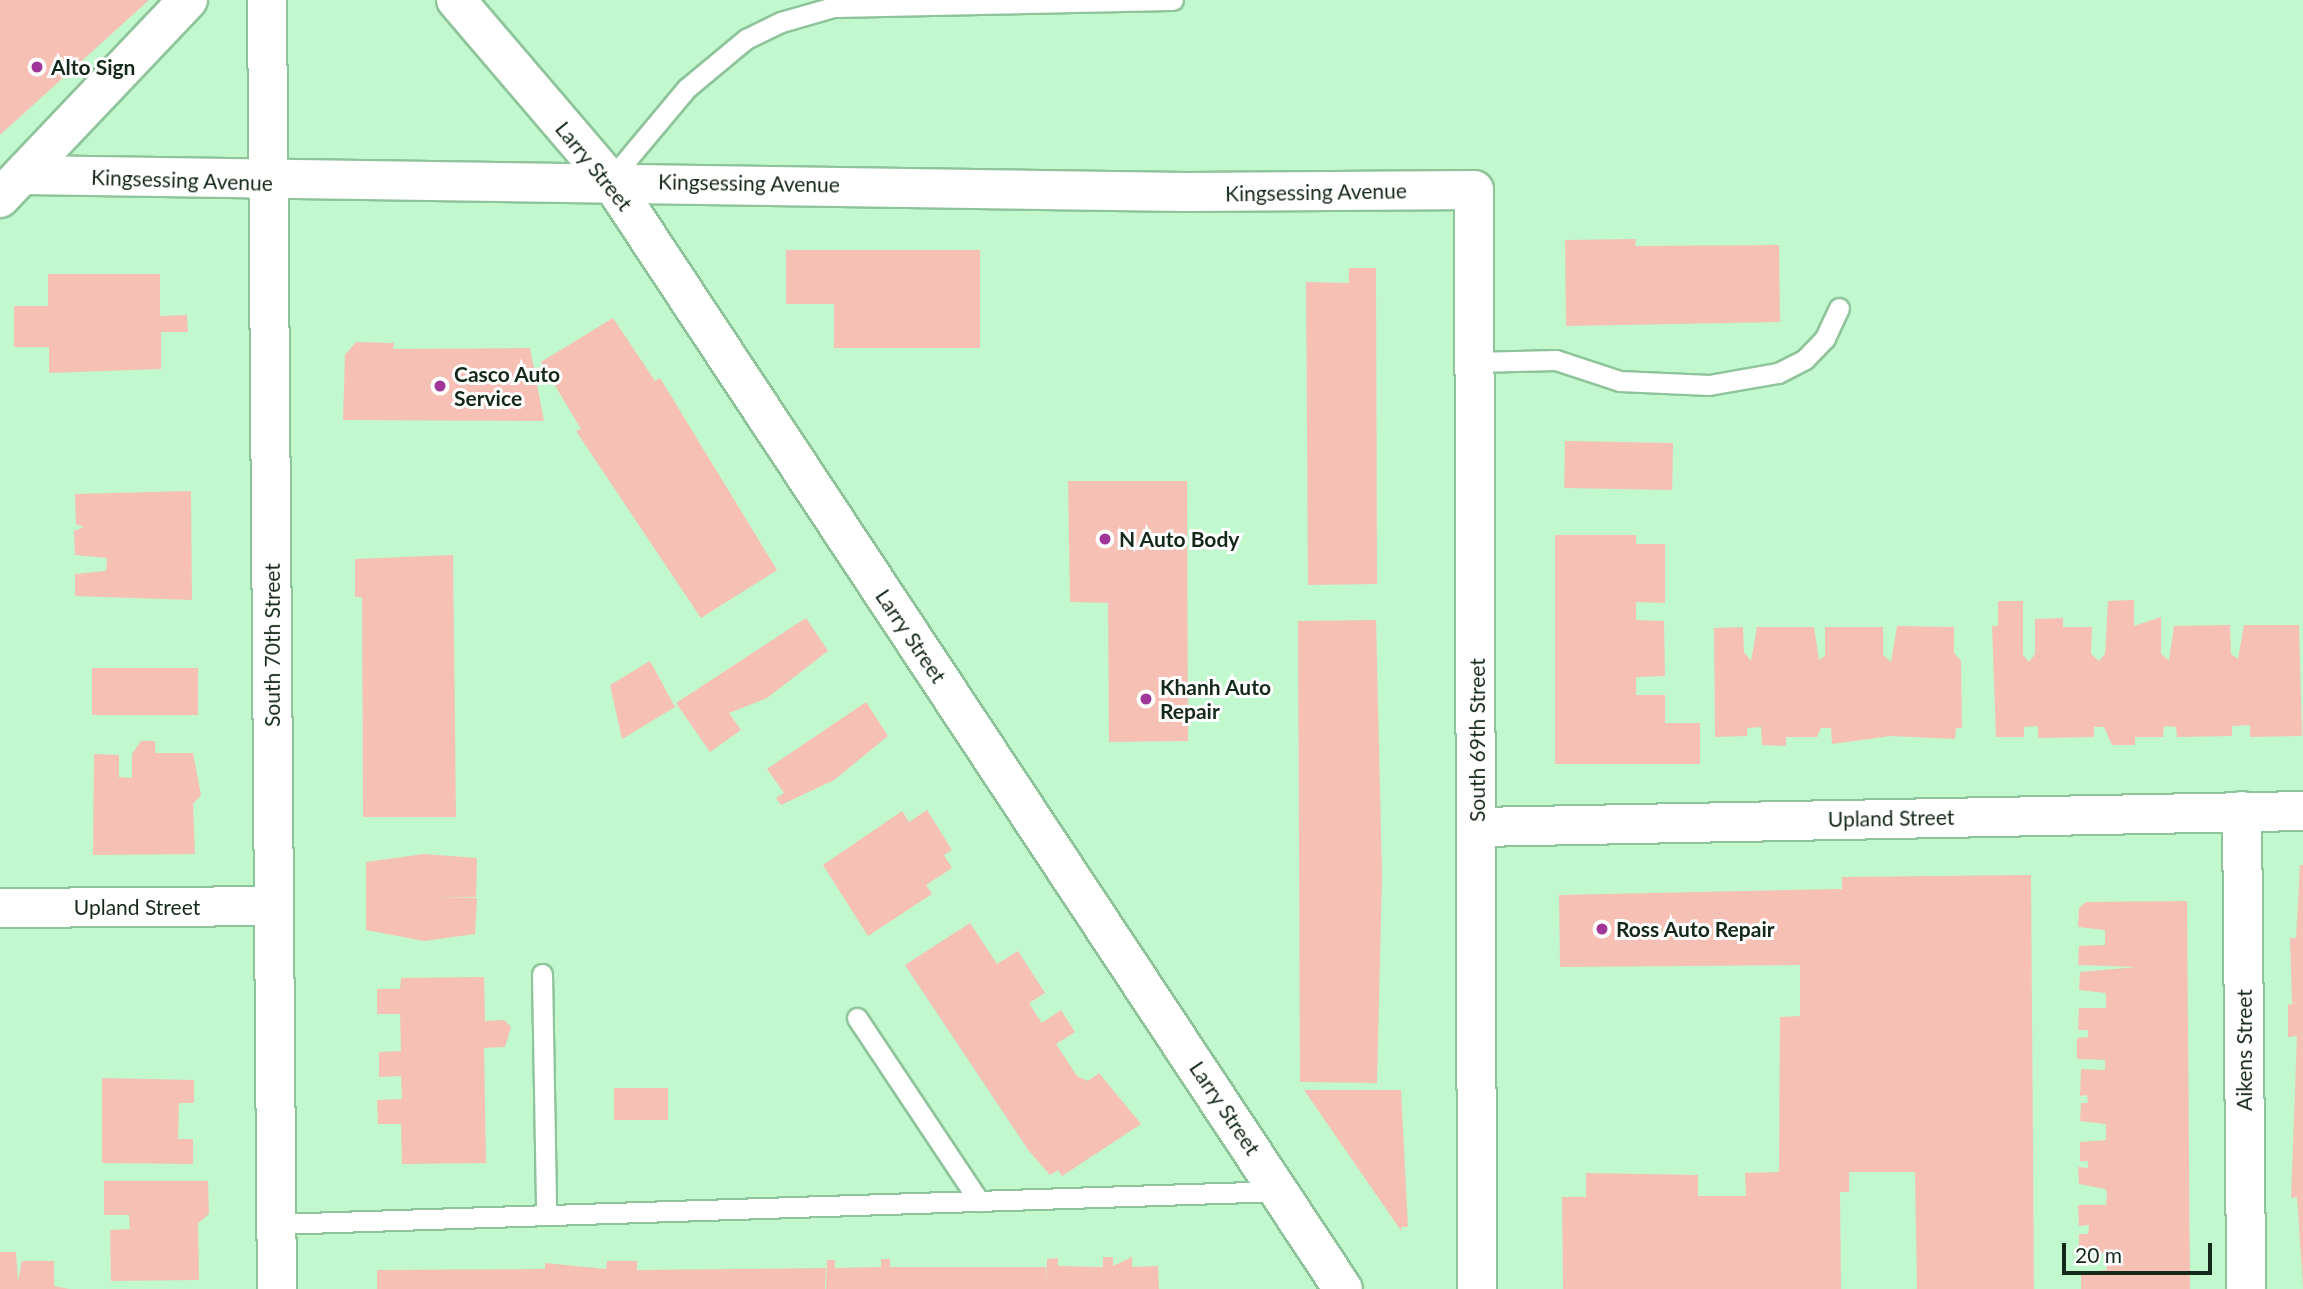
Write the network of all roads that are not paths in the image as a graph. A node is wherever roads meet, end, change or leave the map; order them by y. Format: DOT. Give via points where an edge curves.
graph roads {
  1 [pos="188,0"];
  2 [pos="267,0"];
  3 [pos="456,0"];
  4 [pos="1173,0"];
  5 [pos="610,180"];
  6 [pos="269,183"];
  7 [pos="12,187"];
  8 [pos="1474,190"];
  9 [pos="1839,308"];
  10 [pos="1475,362"];
  11 [pos="2242,811"];
  12 [pos="2303,811"];
  13 [pos="1478,827"];
  14 [pos="274,906"];
  15 [pos="0,908"];
  16 [pos="542,974"];
  17 [pos="857,1018"];
  18 [pos="1282,1191"];
  19 [pos="979,1201"];
  20 [pos="546,1215"];
  21 [pos="276,1224"];
  22 [pos="276,1289"];
  23 [pos="1343,1289"];
  24 [pos="1476,1289"];
  25 [pos="2246,1289"];
  1 -- 7 [label="street"];
  2 -- 6 [label="street, South 70th Street"];
  3 -- 5 [label="street, Larry Street"];
  4 -- 5 [label="lane" via="833,6 781,22 746,39 687,88"];
  5 -- 6 [label="street, Kingsessing Avenue"];
  5 -- 8 [label="street, Kingsessing Avenue" via="1186,192"];
  5 -- 18 [label="street, Larry Street"];
  6 -- 7 [label="street, Kingsessing Avenue"];
  6 -- 14 [label="street, South 70th Street"];
  8 -- 10 [label="street, South 69th Street"];
  9 -- 10 [label="lane" via="1825,338 1805,359 1778,373 1709,385 1620,381 1556,360"];
  10 -- 13 [label="street, South 69th Street"];
  11 -- 12 [label="street, Upland Street"];
  11 -- 13 [label="street, Upland Street"];
  11 -- 25 [label="street, Aikens Street"];
  13 -- 24 [label="street, South 69th Street"];
  14 -- 15 [label="street, Upland Street"];
  14 -- 21 [label="street, South 70th Street"];
  16 -- 20 [label="lane"];
  17 -- 19 [label="lane"];
  18 -- 19 [label="lane"];
  18 -- 23 [label="street, Larry Street"];
  19 -- 20 [label="lane"];
  20 -- 21 [label="lane"];
  21 -- 22 [label="street, South 70th Street"];
}
